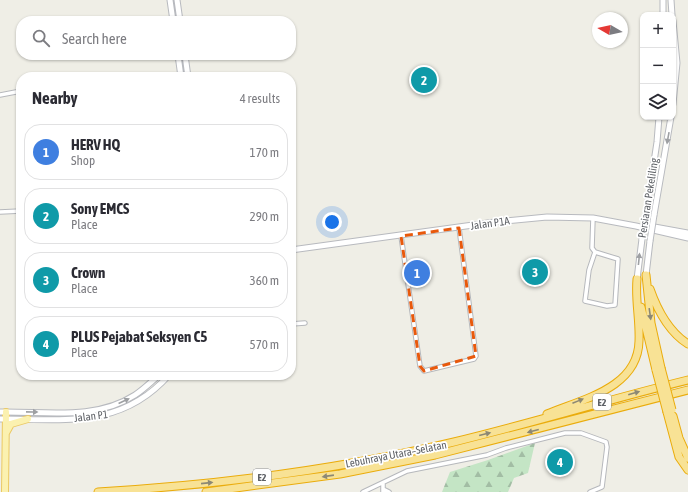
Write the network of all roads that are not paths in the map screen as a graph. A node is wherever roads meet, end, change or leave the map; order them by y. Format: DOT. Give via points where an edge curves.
graph roads {
  1 [pos="170,0"];
  2 [pos="177,0"];
  3 [pos="663,0"];
  4 [pos="671,0"];
  5 [pos="663,12"];
  6 [pos="672,12"];
  7 [pos="172,16"];
  8 [pos="179,16"];
  9 [pos="675,48"];
  10 [pos="179,60"];
  11 [pos="186,60"];
  12 [pos="180,72"];
  13 [pos="187,72"];
  14 [pos="674,84"];
  15 [pos="16,92"];
  16 [pos="0,94"];
  17 [pos="659,120"];
  18 [pos="670,120"];
  19 [pos="16,211"];
  20 [pos="0,212"];
  21 [pos="593,218"];
  22 [pos="636,226"];
  23 [pos="459,228"];
  24 [pos="688,233"];
  25 [pos="401,236"];
  26 [pos="688,238"];
  27 [pos="296,249"];
  28 [pos="596,252"];
  29 [pos="646,275"];
  30 [pos="637,280"];
  31 [pos="305,323"];
  32 [pos="296,324"];
  33 [pos="688,344"];
  34 [pos="658,369"];
  35 [pos="153,380"];
  36 [pos="163,380"];
  37 [pos="688,380"];
  38 [pos="688,390"];
  39 [pos="676,393"];
  40 [pos="688,394"];
  41 [pos="669,411"];
  42 [pos="3,412"];
  43 [pos="3,419"];
  44 [pos="28,419"];
  45 [pos="0,425"];
  46 [pos="516,427"];
  47 [pos="5,436"];
  48 [pos="688,458"];
  49 [pos="688,470"];
  50 [pos="383,483"];
  51 [pos="383,491"];
  52 [pos="5,492"];
  53 [pos="98,492"];
  54 [pos="206,492"];
  55 [pos="363,492"];
  56 [pos="388,492"];
  57 [pos="590,492"];
  1 -- 7 [label="main road"];
  2 -- 8 [label="main road"];
  3 -- 5 [label="main road"];
  4 -- 6 [label="main road"];
  9 -- 14 [label="main road"];
  10 -- 12 [label="main road"];
  11 -- 13 [label="main road"];
  15 -- 16 [label="street"];
  30 -- 17 [label="main road, Persiaran Pekeliling, one-way, bridge" via="658,142"];
  18 -- 29 [label="main road, Persiaran Pekeliling, one-way, bridge"];
  19 -- 20 [label="street"];
  21 -- 22 [label="main road, Jalan P1A"];
  21 -- 23 [label="main road, Jalan P1A" via="521,219"];
  21 -- 28 [label="street" via="591,243"];
  22 -- 24 [label="main road" via="660,227"];
  22 -- 26 [label="main road, Jalan P1A"];
  23 -- 25 [label="main road, Jalan P1A"];
  23 -- 25 [label="street" via="476,356 474,359 424,371 420,366"];
  25 -- 27 [label="main road, Jalan P1A"];
  28 -- 28 [label="street" via="618,259 615,305 599,305 585,301 589,270"];
  29 -- 33 [label="highway" via="653,298 662,314 673,330"];
  29 -- 34 [label="highway, one-way"];
  30 -- 34 [label="highway" via="644,326"];
  46 -- 30 [label="highway, one-way" via="606,390 625,376 639,348"];
  31 -- 32 [label="street"];
  34 -- 41 [label="highway, bridge"];
  42 -- 35 [label="main road, Jalan P1, one-way" via="78,412 105,408 135,395"];
  36 -- 44 [label="main road, Jalan P1" via="130,406 112,414 91,418"];
  46 -- 37 [label="highway, Lebuhraya Utara–Selatan / E2, one-way"];
  38 -- 39 [label="highway, Lebuhraya Utara–Selatan / E2"];
  39 -- 40 [label="highway"];
  39 -- 54 [label="highway, Lebuhraya Utara–Selatan / E2, one-way" via="434,455 340,474"];
  41 -- 48 [label="highway"];
  41 -- 49 [label="highway" via="680,458"];
  42 -- 43 [label="main road"];
  43 -- 44 [label="main road, Jalan P1"];
  43 -- 47 [label="main road"];
  44 -- 47 [label="main road" via="12,424"];
  45 -- 47 [label="main road"];
  53 -- 46 [label="highway, Lebuhraya Utara–Selatan / E2, one-way" via="250,479 339,466"];
  47 -- 52 [label="main road"];
  50 -- 51 [label="street"];
  50 -- 55 [label="street"];
  50 -- 57 [label="street" via="406,471 487,455 565,433 581,433 606,442 608,447 602,487"];
  51 -- 56 [label="street"];
}
